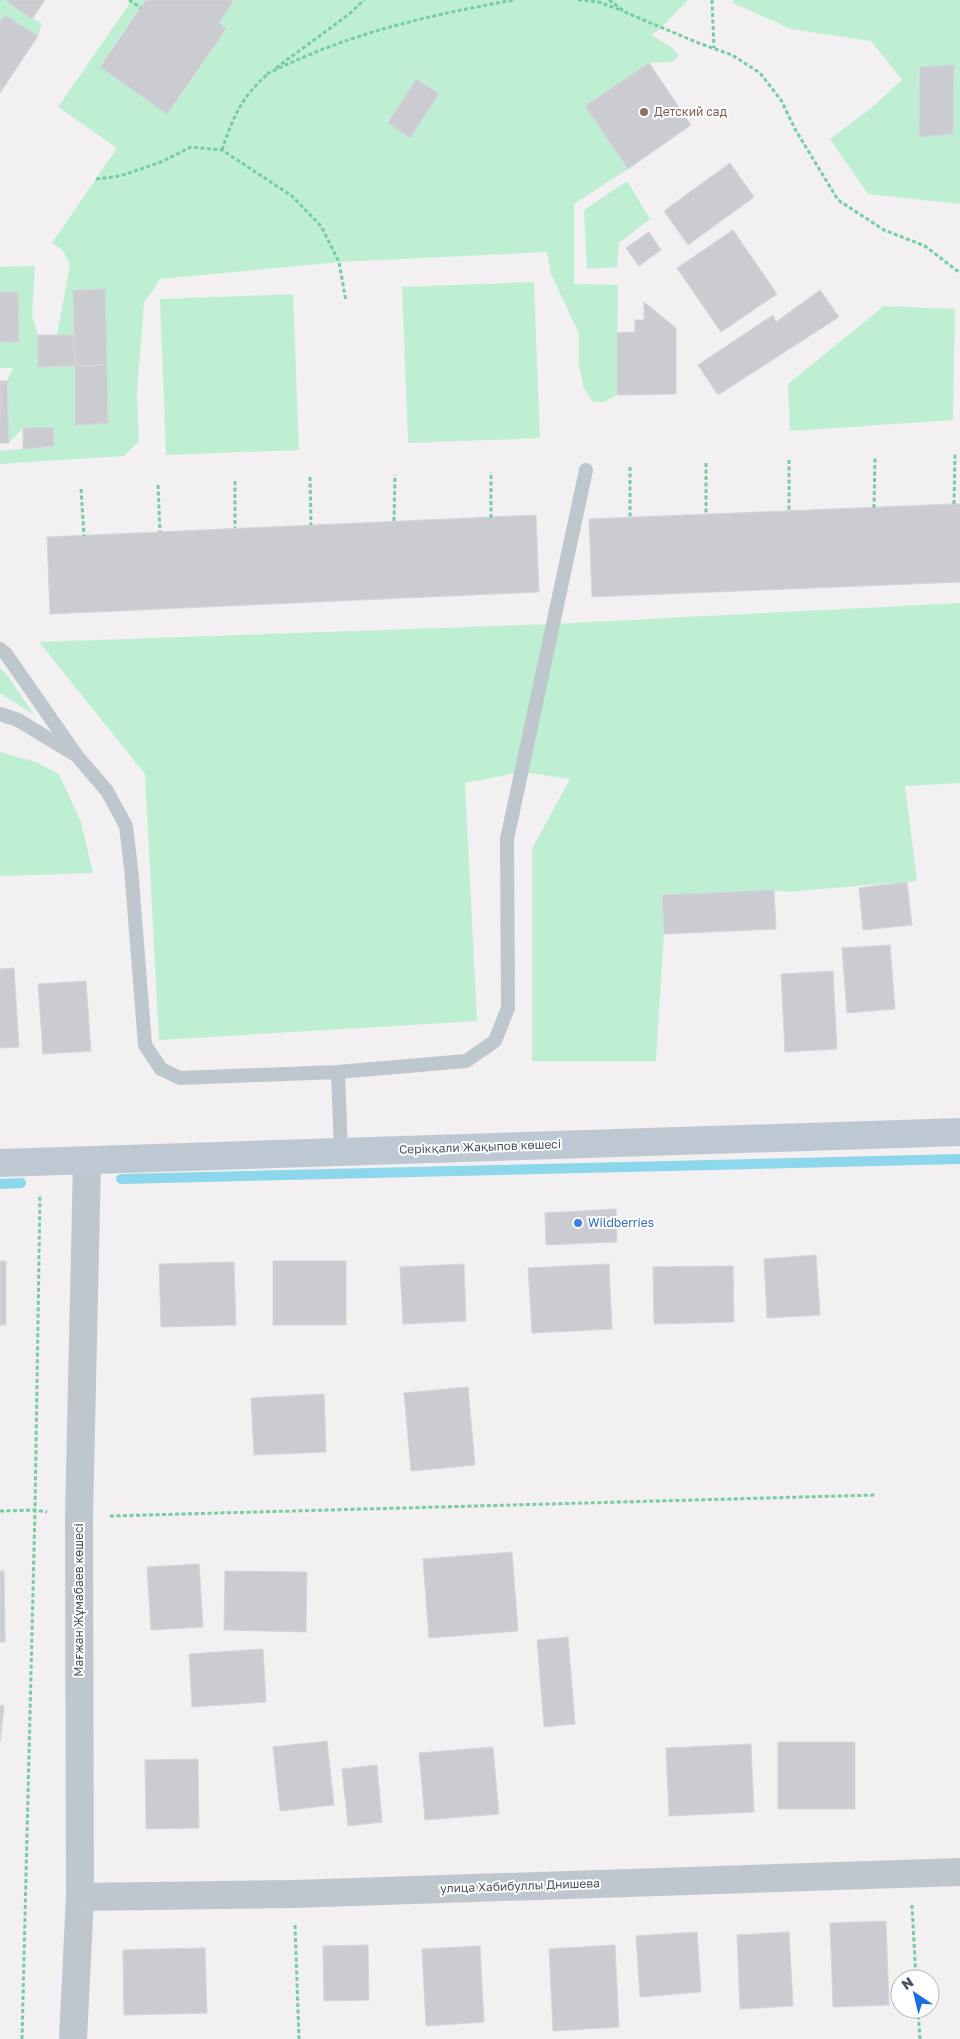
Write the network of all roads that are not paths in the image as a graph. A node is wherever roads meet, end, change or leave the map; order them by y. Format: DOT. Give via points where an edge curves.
graph roads {
  1 [pos="586,470"];
  2 [pos="0,649"];
  3 [pos="0,714"];
  4 [pos="77,756"];
  5 [pos="338,1072"];
  6 [pos="960,1132"];
  7 [pos="341,1152"];
  8 [pos="87,1161"];
  9 [pos="0,1163"];
  10 [pos="960,1872"];
  11 [pos="80,1897"];
  12 [pos="73,2039"];
  1 -- 5 [label="lane" via="507,839 508,1008 495,1041 466,1061"];
  2 -- 4 [label="lane"];
  3 -- 4 [label="lane" via="18,720"];
  4 -- 5 [label="lane" via="107,790 126,826 145,1045 161,1069 180,1078"];
  5 -- 7 [label="lane"];
  6 -- 7 [label="main road, Серікқали Жақыпов көшесі"];
  7 -- 8 [label="main road, Серікқали Жақыпов көшесі"];
  8 -- 9 [label="main road, Серікқали Жақыпов көшесі"];
  8 -- 11 [label="street, Мағжан Жұмабаев көшесі" via="79,1516"];
  10 -- 11 [label="street, улица Хабибуллы Днишева" via="294,1894"];
  11 -- 12 [label="street, Мағжан Жұмабаев көшесі"];
}
